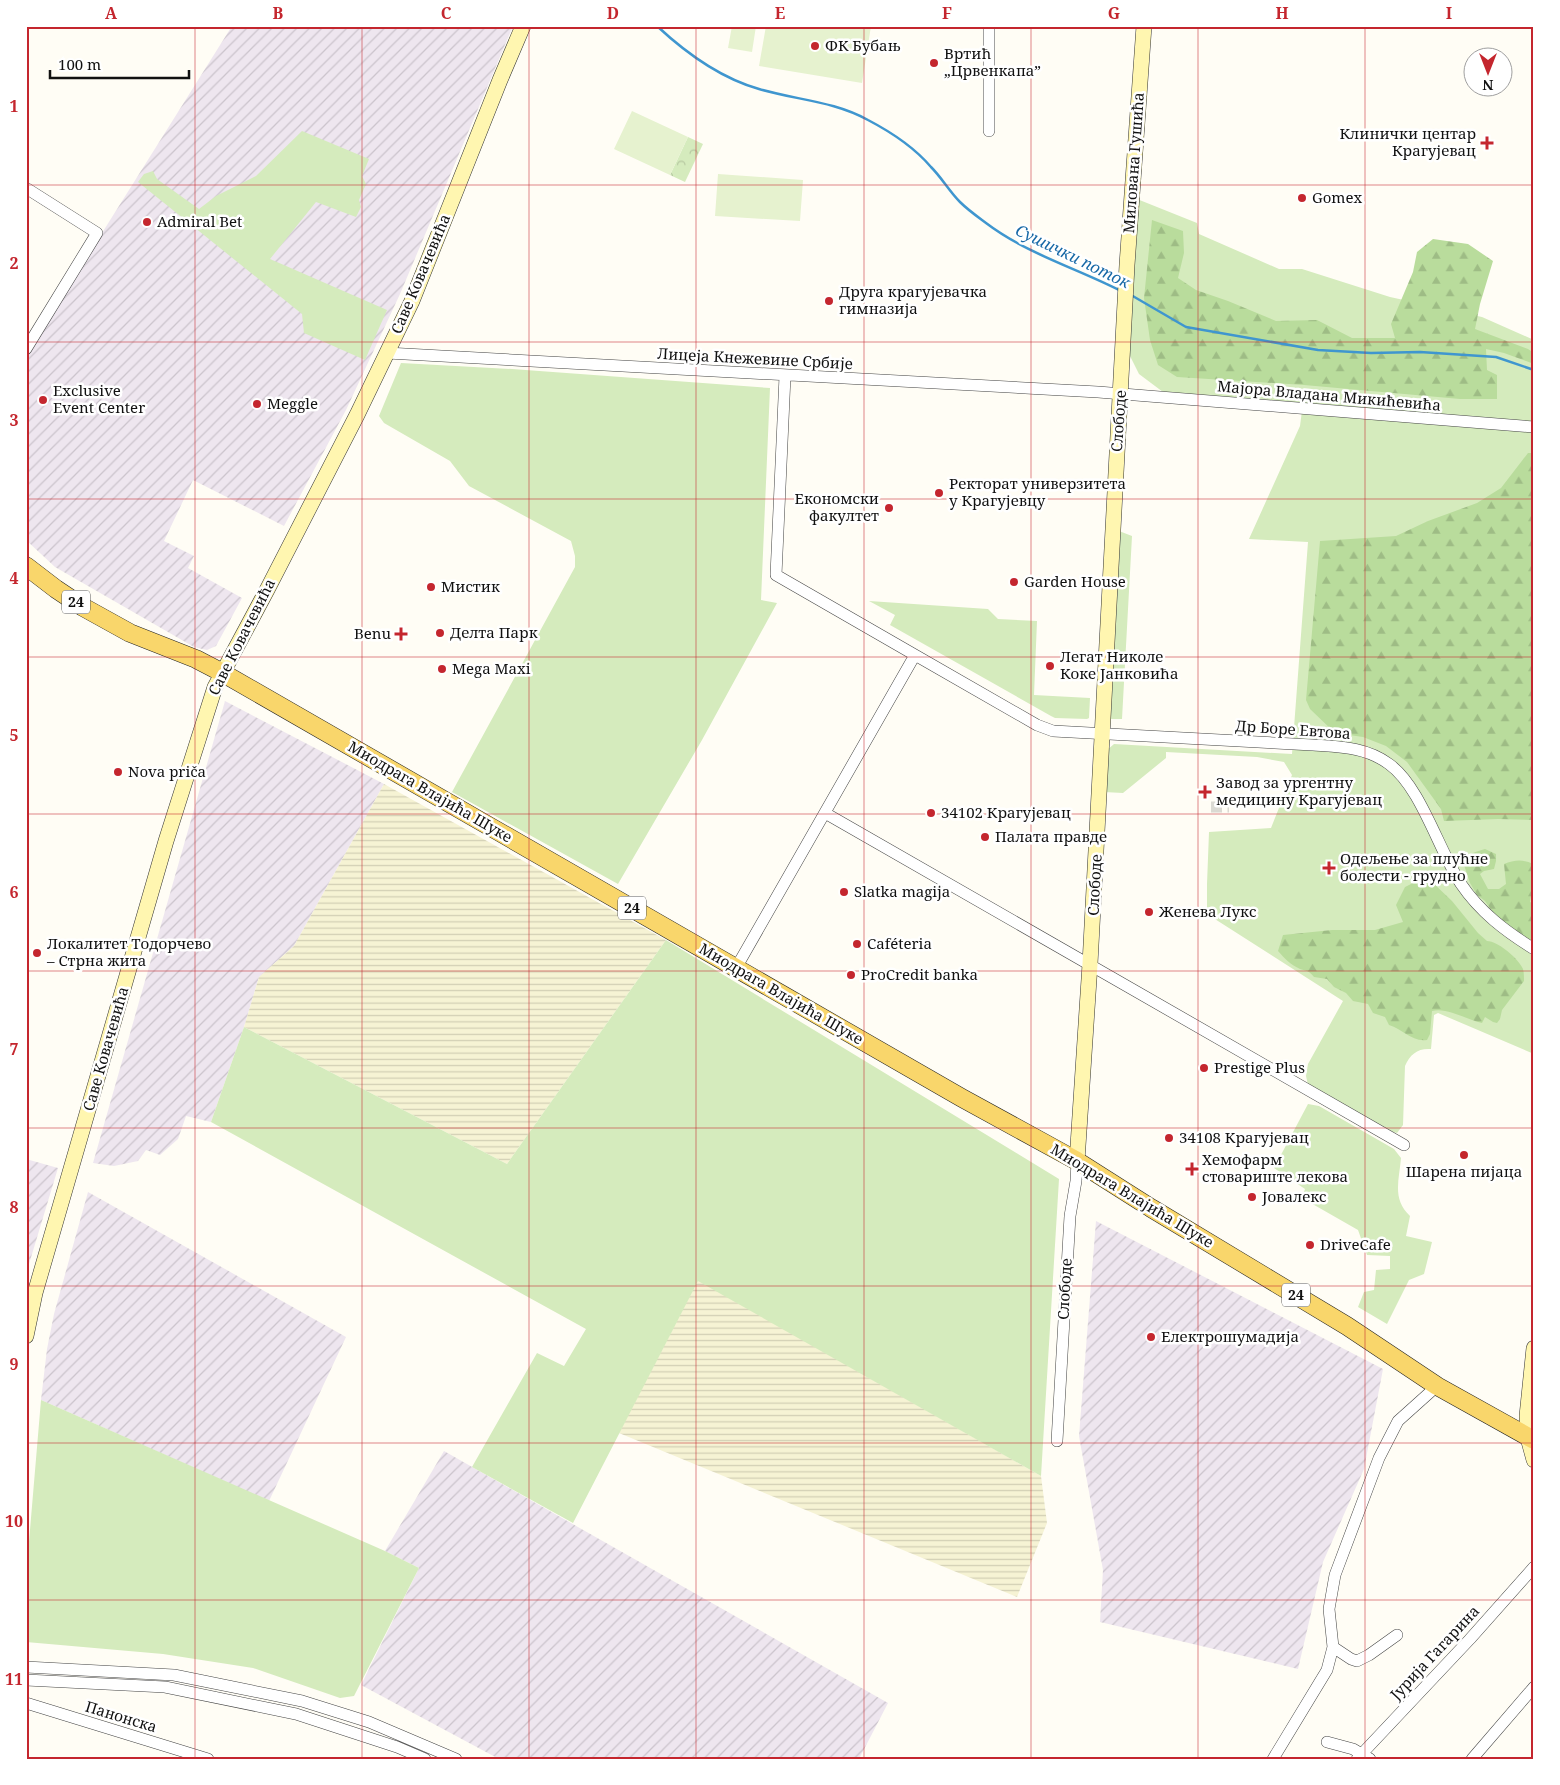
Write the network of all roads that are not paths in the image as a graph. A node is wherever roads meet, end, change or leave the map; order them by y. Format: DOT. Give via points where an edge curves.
graph roads {
  1 [pos="523,26"];
  2 [pos="989,26"];
  3 [pos="1144,26"];
  4 [pos="989,130"];
  5 [pos="26,188"];
  6 [pos="1125,300"];
  7 [pos="26,349"];
  8 [pos="387,353"];
  9 [pos="784,376"];
  10 [pos="1121,394"];
  11 [pos="1534,427"];
  12 [pos="26,566"];
  13 [pos="915,656"];
  14 [pos="221,672"];
  15 [pos="1102,733"];
  16 [pos="825,813"];
  17 [pos="1534,949"];
  18 [pos="1090,964"];
  19 [pos="736,968"];
  20 [pos="1404,1145"];
  21 [pos="1077,1161"];
  22 [pos="26,1336"];
  23 [pos="1534,1348"];
  24 [pos="1438,1386"];
  25 [pos="1531,1439"];
  26 [pos="1057,1441"];
  27 [pos="1534,1460"];
  28 [pos="1534,1566"];
  29 [pos="1397,1635"];
  30 [pos="1333,1647"];
  31 [pos="26,1668"];
  32 [pos="26,1680"];
  33 [pos="1534,1687"];
  34 [pos="26,1703"];
  35 [pos="1328,1742"];
  36 [pos="1363,1757"];
  37 [pos="208,1759"];
  38 [pos="425,1759"];
  39 [pos="456,1759"];
  40 [pos="1273,1759"];
  41 [pos="1472,1759"];
  1 -- 8 [label="street, Саве Ковачевића" via="419,284"];
  2 -- 4 [label="street"];
  3 -- 6 [label="street, Милована Гушића"];
  5 -- 7 [label="street" via="97,233"];
  6 -- 10 [label="street, Слободе"];
  8 -- 9 [label="street, Лицеја Кнежевине Србије"];
  8 -- 14 [label="street, Саве Ковачевића" via="276,573"];
  9 -- 10 [label="street, Лицеја Кнежевине Србије"];
  9 -- 13 [label="street, Др Боре Евтова" via="776,575"];
  10 -- 11 [label="street, Мајора Владана Микићевића"];
  10 -- 15 [label="street, Слободе"];
  12 -- 14 [label="main road, Миодрага Влајића Шуке / 24" via="83,607 130,633"];
  13 -- 15 [label="street, Др Боре Евтова" via="1044,728 1057,732"];
  13 -- 16 [label="street"];
  14 -- 19 [label="main road, Миодрага Влајића Шуке / 24"];
  14 -- 22 [label="street, Саве Ковачевића" via="207,705 166,841 35,1293"];
  15 -- 17 [label="street, Др Боре Евтова" via="1338,747 1379,757 1407,782 1454,872 1475,902 1507,932"];
  15 -- 18 [label="street, Слободе"];
  16 -- 18 [label="street"];
  16 -- 19 [label="street"];
  18 -- 20 [label="street"];
  18 -- 21 [label="street, Слободе"];
  19 -- 21 [label="main road, Миодрага Влајића Шуке / 24"];
  21 -- 24 [label="main road, Миодрага Влајића Шуке / 24" via="1348,1326"];
  21 -- 26 [label="street, Слободе" via="1070,1216"];
  23 -- 25 [label="street" via="1527,1416"];
  24 -- 25 [label="main road, Миодрага Влајића Шуке / 24"];
  24 -- 30 [label="street" via="1398,1421 1375,1466 1335,1575 1329,1609"];
  25 -- 27 [label="street"];
  28 -- 36 [label="street, Јурија Гагарина"];
  29 -- 30 [label="street" via="1357,1661"];
  30 -- 40 [label="street" via="1328,1670"];
  31 -- 39 [label="street" via="174,1675 302,1701 369,1722"];
  32 -- 38 [label="street" via="165,1687 296,1714"];
  33 -- 41 [label="street"];
  34 -- 37 [label="street, Панонска"];
  35 -- 36 [label="street"];
}
